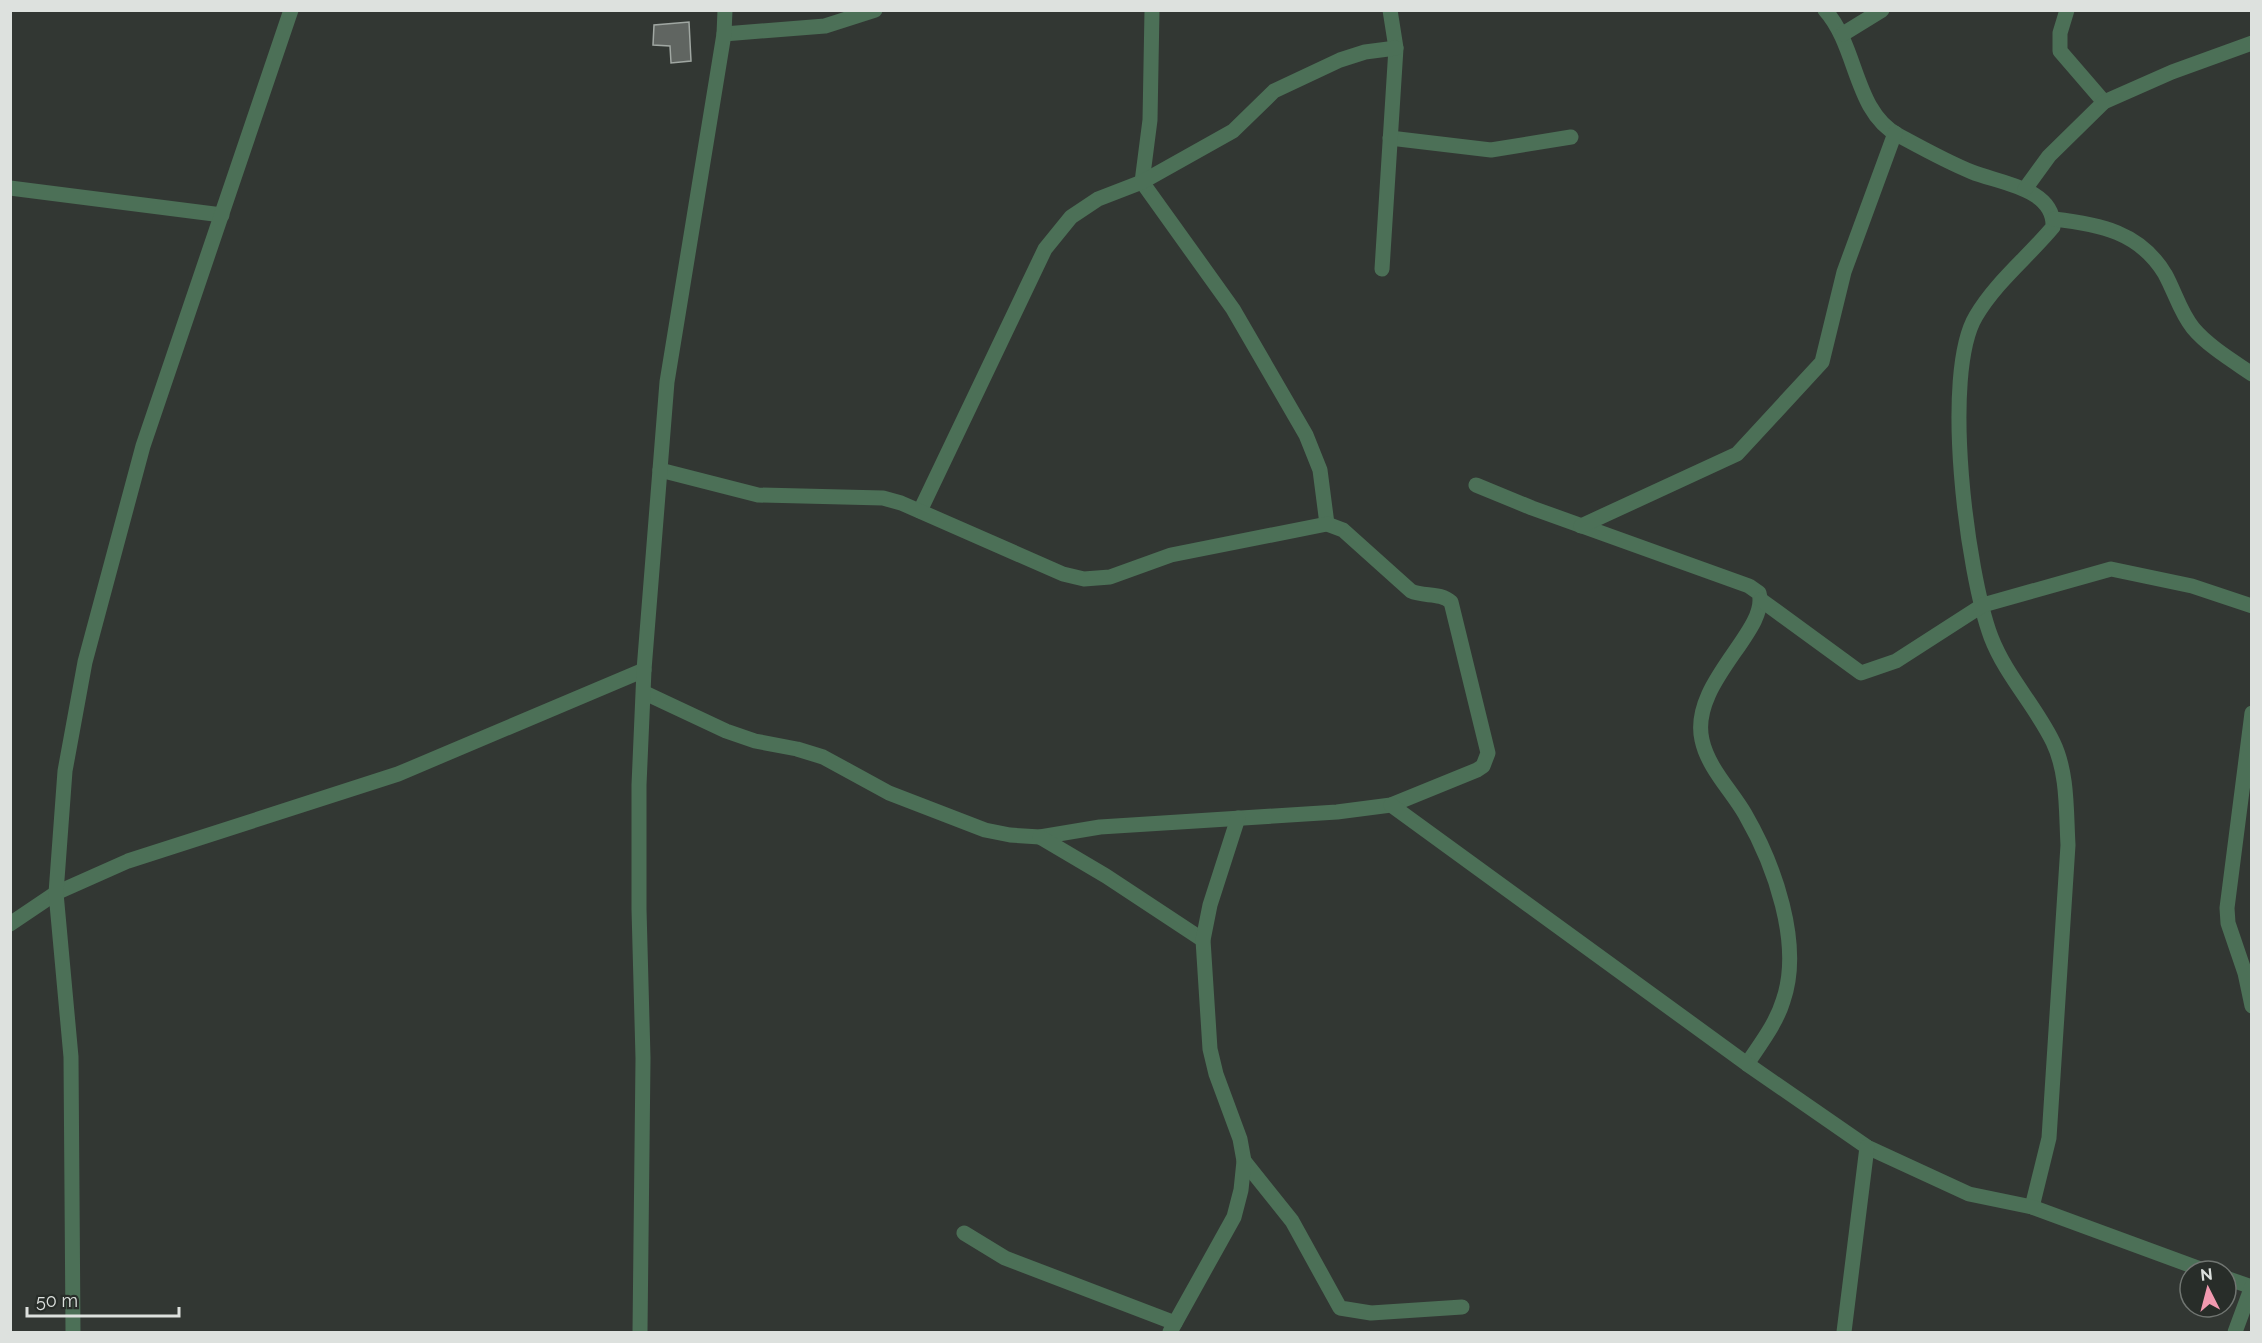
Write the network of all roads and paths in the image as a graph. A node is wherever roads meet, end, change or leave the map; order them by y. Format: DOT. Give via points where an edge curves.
graph roads {
  1 [pos="291,10"];
  2 [pos="725,10"];
  3 [pos="875,10"];
  4 [pos="1152,10"];
  5 [pos="1390,10"];
  6 [pos="1825,10"];
  7 [pos="1882,10"];
  8 [pos="2067,10"];
  9 [pos="724,34"];
  10 [pos="1843,34"];
  11 [pos="2252,43"];
  12 [pos="1395,48"];
  13 [pos="2104,102"];
  14 [pos="1895,133"];
  15 [pos="1571,136"];
  16 [pos="1390,138"];
  17 [pos="1142,182"];
  18 [pos="10,188"];
  19 [pos="2025,189"];
  20 [pos="222,215"];
  21 [pos="2054,219"];
  22 [pos="1382,269"];
  23 [pos="2252,374"];
  24 [pos="660,470"];
  25 [pos="1476,484"];
  26 [pos="920,511"];
  27 [pos="1327,524"];
  28 [pos="1581,526"];
  29 [pos="1761,600"];
  30 [pos="1983,605"];
  31 [pos="2252,606"];
  32 [pos="645,670"];
  33 [pos="645,693"];
  34 [pos="2252,713"];
  35 [pos="1391,805"];
  36 [pos="1238,818"];
  37 [pos="1040,837"];
  38 [pos="56,893"];
  39 [pos="10,924"];
  40 [pos="1203,940"];
  41 [pos="2252,1006"];
  42 [pos="1747,1064"];
  43 [pos="1867,1147"];
  44 [pos="1244,1161"];
  45 [pos="2032,1208"];
  46 [pos="964,1233"];
  47 [pos="2178,1261"];
  48 [pos="2251,1286"];
  49 [pos="1462,1307"];
  50 [pos="1173,1328"];
  51 [pos="73,1332"];
  52 [pos="640,1332"];
  53 [pos="1844,1332"];
  54 [pos="2235,1332"];
  1 -- 20 [label="street"];
  2 -- 9 [label="street"];
  3 -- 9 [label="street" via="825,26"];
  4 -- 17 [label="street" via="1150,120"];
  5 -- 12 [label="street"];
  6 -- 10 [label="street"];
  7 -- 10 [label="street"];
  8 -- 13 [label="street" via="2060,33 2060,51"];
  9 -- 24 [label="street" via="667,382"];
  10 -- 14 [label="street" via="1869,107"];
  11 -- 13 [label="street"];
  12 -- 16 [label="street"];
  12 -- 17 [label="street" via="1340,60 1274,91 1233,131"];
  13 -- 19 [label="street" via="2049,156"];
  14 -- 19 [label="street" via="1972,172"];
  14 -- 28 [label="street" via="1844,272 1822,362 1737,454"];
  15 -- 16 [label="street" via="1491,150"];
  16 -- 22 [label="street"];
  17 -- 26 [label="street" via="1098,199 1071,217 1045,249"];
  17 -- 27 [label="street" via="1233,309 1306,435 1320,470"];
  18 -- 20 [label="street"];
  19 -- 21 [label="street" via="2050,210"];
  20 -- 38 [label="street" via="143,446 85,662 65,771"];
  21 -- 23 [label="street" via="2098,224 2149,252 2194,329"];
  21 -- 30 [label="street" via="2053,227 2004,278 1975,317 1961,359 1958,425 1970,550"];
  24 -- 26 [label="street" via="759,495 866,496"];
  24 -- 32 [label="street"];
  25 -- 28 [label="street"];
  26 -- 27 [label="street" via="1063,574 1084,579 1110,577 1171,555"];
  27 -- 35 [label="street" via="1343,530 1411,591 1441,596 1451,602 1488,753 1477,770"];
  28 -- 29 [label="street" via="1749,586 1759,593"];
  29 -- 30 [label="street" via="1861,673 1896,661"];
  29 -- 42 [label="street" via="1761,609 1702,704 1701,722 1707,756 1745,814 1768,860 1787,921 1784,1000"];
  30 -- 31 [label="street" via="2111,569 2192,586"];
  30 -- 45 [label="street" via="2009,675 2054,744 2066,806 2068,845 2049,1138"];
  32 -- 33 [label="street"];
  32 -- 38 [label="street" via="398,774 128,861"];
  33 -- 37 [label="street" via="736,734 823,757 889,793 986,830"];
  33 -- 52 [label="street" via="639,796 644,1058"];
  34 -- 41 [label="street" via="2227,908"];
  35 -- 36 [label="street"];
  35 -- 42 [label="street"];
  36 -- 37 [label="street" via="1100,827"];
  36 -- 40 [label="street"];
  37 -- 40 [label="street"];
  38 -- 39 [label="street"];
  38 -- 51 [label="street" via="71,1057"];
  40 -- 44 [label="street" via="1210,1049"];
  42 -- 43 [label="street"];
  43 -- 45 [label="street" via="1969,1194"];
  43 -- 53 [label="street"];
  44 -- 49 [label="street" via="1292,1221 1340,1308 1371,1313"];
  44 -- 50 [label="street" via="1234,1217"];
  45 -- 47 [label="street"];
  46 -- 50 [label="street" via="1005,1258"];
  48 -- 54 [label="street"];
}
